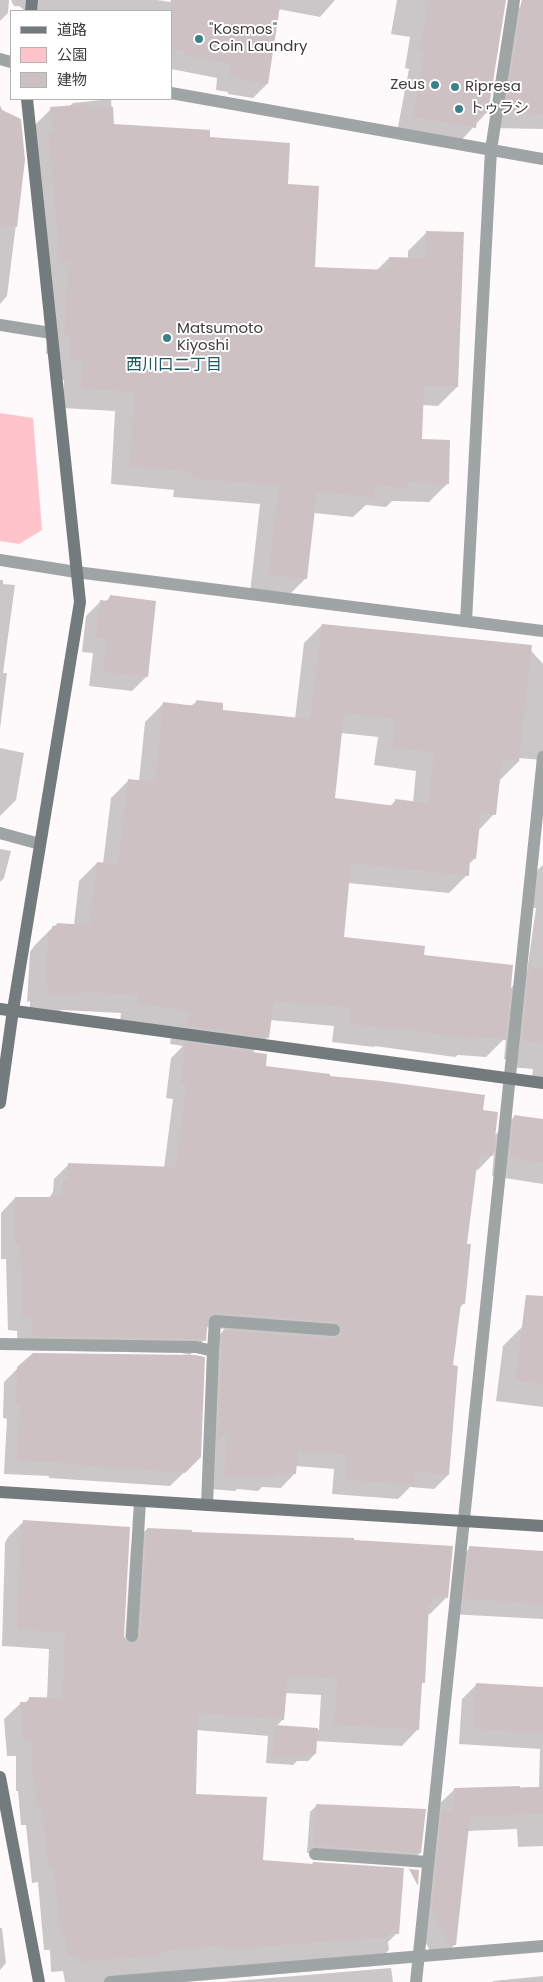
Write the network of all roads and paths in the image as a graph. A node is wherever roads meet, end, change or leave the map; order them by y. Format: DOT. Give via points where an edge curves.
graph roads {
  1 [pos="514,0"];
  2 [pos="172,93"];
  3 [pos="27,100"];
  4 [pos="491,150"];
  5 [pos="543,159"];
  6 [pos="0,325"];
  7 [pos="51,333"];
  8 [pos="0,560"];
  9 [pos="76,572"];
  10 [pos="466,622"];
  11 [pos="543,631"];
  12 [pos="543,757"];
  13 [pos="0,833"];
  14 [pos="40,844"];
  15 [pos="0,1009"];
  16 [pos="13,1010"];
  17 [pos="509,1078"];
  18 [pos="543,1083"];
  19 [pos="0,1103"];
  20 [pos="334,1330"];
  21 [pos="0,1344"];
  22 [pos="212,1351"];
  23 [pos="0,1492"];
  24 [pos="140,1501"];
  25 [pos="207,1505"];
  26 [pos="463,1521"];
  27 [pos="543,1526"];
  28 [pos="132,1636"];
  29 [pos="0,1777"];
  30 [pos="5,1827"];
  31 [pos="315,1854"];
  32 [pos="428,1862"];
  33 [pos="543,1946"];
  34 [pos="419,1956"];
  35 [pos="39,1982"];
  36 [pos="110,1982"];
  37 [pos="416,1982"];
  1 -- 4 [label="street"];
  2 -- 4 [label="street"];
  3 -- 7 [label="street"];
  4 -- 5 [label="street"];
  4 -- 10 [label="street"];
  6 -- 7 [label="street"];
  7 -- 9 [label="street"];
  8 -- 9 [label="street"];
  9 -- 10 [label="street"];
  9 -- 14 [label="street" via="80,602"];
  10 -- 11 [label="street"];
  12 -- 17 [label="street"];
  13 -- 14 [label="street"];
  14 -- 16 [label="street"];
  15 -- 16 [label="street"];
  16 -- 17 [label="street"];
  16 -- 19 [label="street"];
  17 -- 18 [label="street"];
  17 -- 26 [label="street"];
  20 -- 22 [label="street" via="215,1321"];
  21 -- 22 [label="street" via="196,1347"];
  22 -- 25 [label="street"];
  23 -- 24 [label="street"];
  24 -- 25 [label="street"];
  24 -- 28 [label="street"];
  25 -- 26 [label="street"];
  26 -- 27 [label="street"];
  26 -- 32 [label="street"];
  29 -- 30 [label="street"];
  30 -- 35 [label="street"];
  31 -- 32 [label="street"];
  32 -- 34 [label="street"];
  33 -- 34 [label="street"];
  34 -- 36 [label="street"];
  34 -- 37 [label="street"];
}
